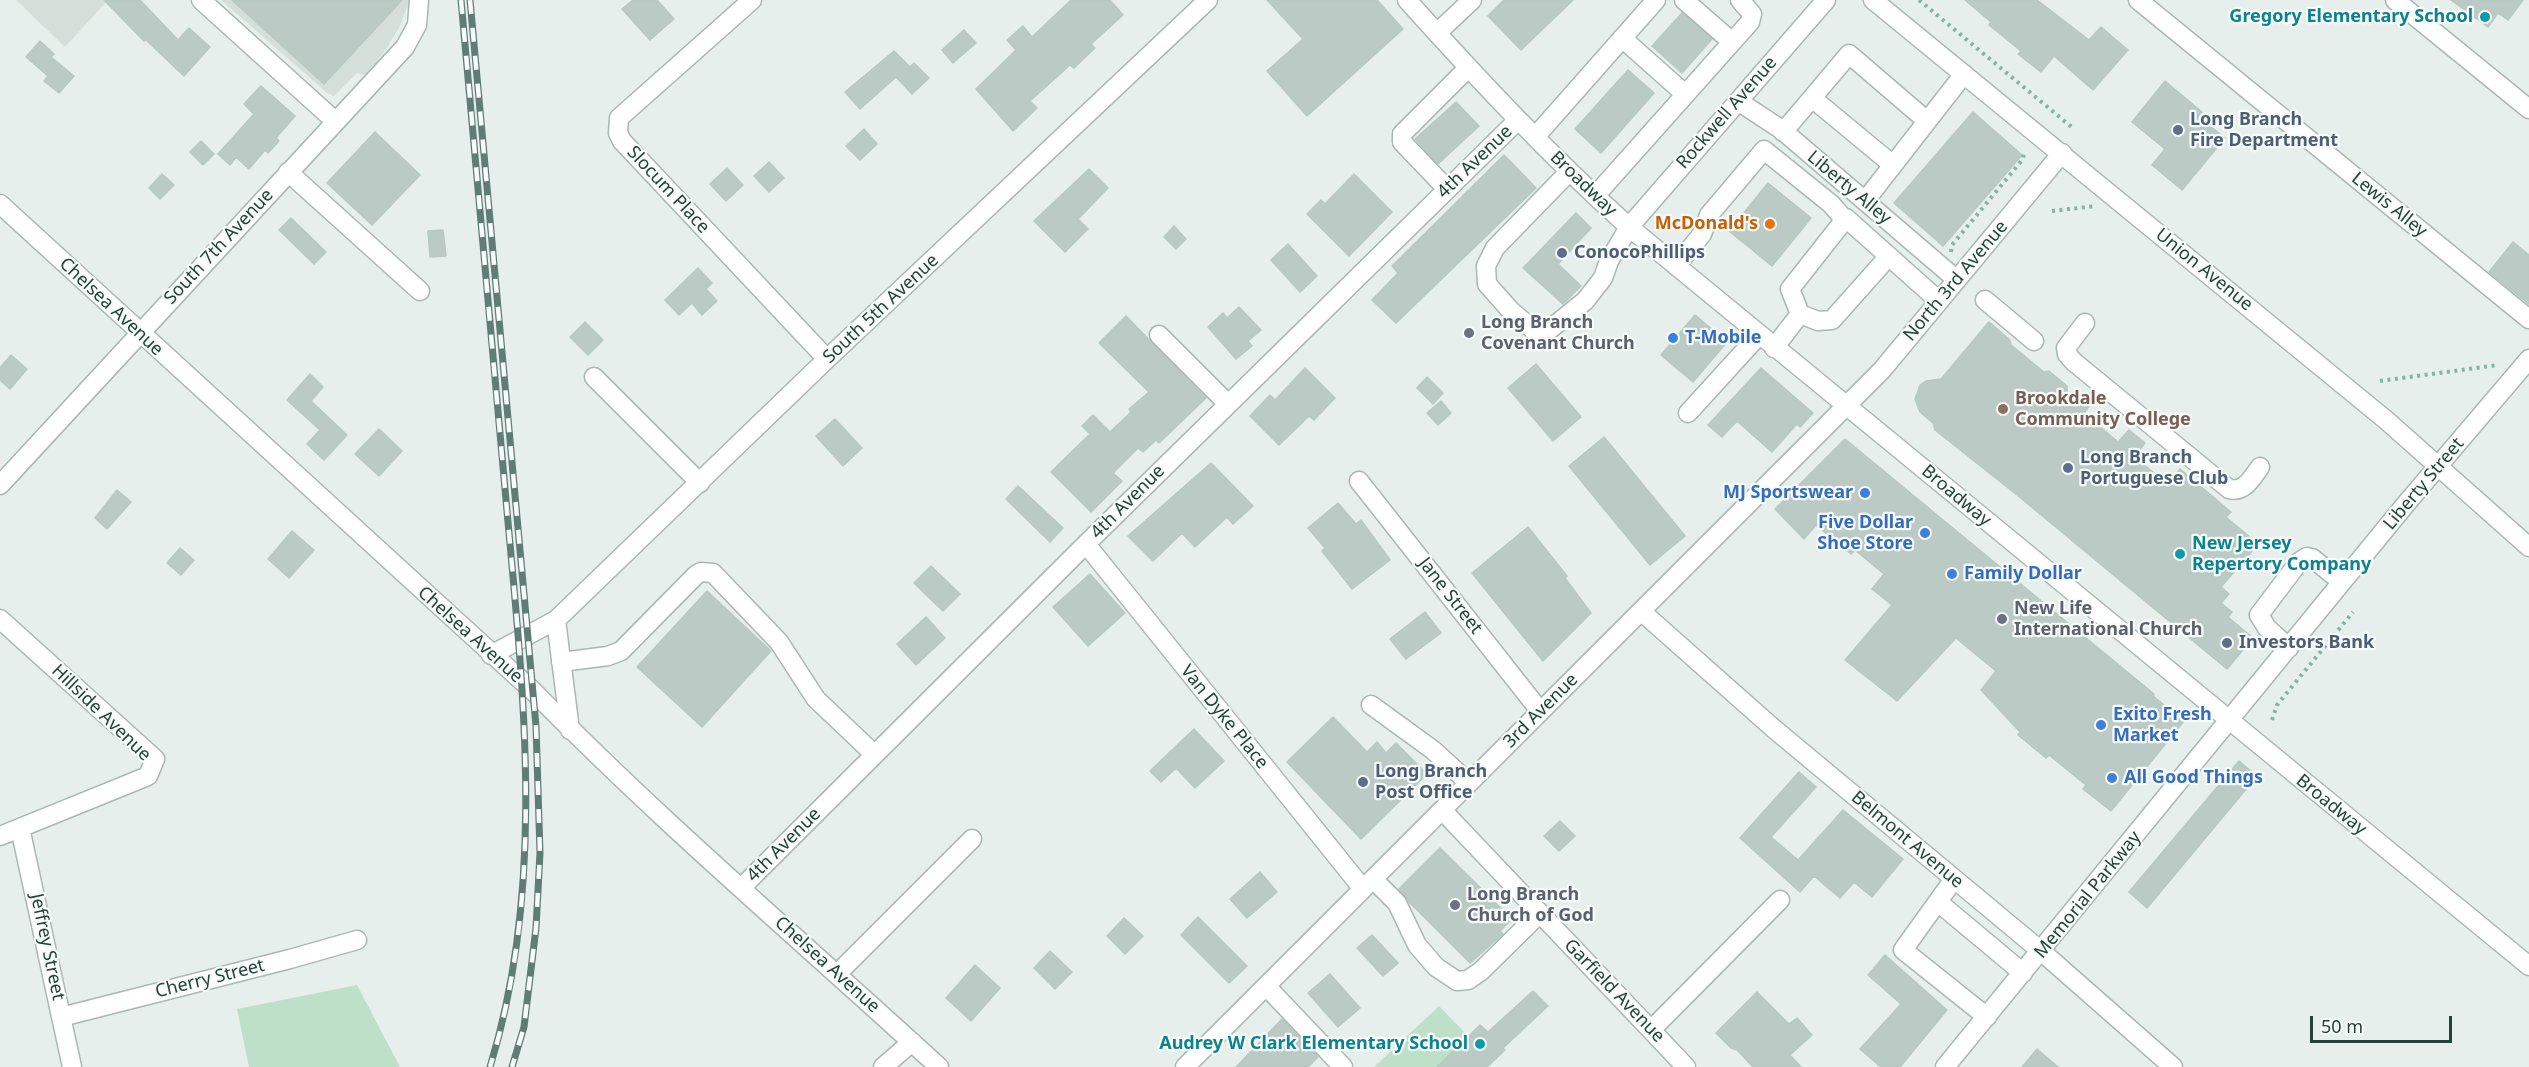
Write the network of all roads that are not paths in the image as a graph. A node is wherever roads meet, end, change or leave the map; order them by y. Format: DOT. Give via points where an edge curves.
graph roads {
  1 [pos="201,0"];
  2 [pos="419,0"];
  3 [pos="752,0"];
  4 [pos="1208,0"];
  5 [pos="1407,0"];
  6 [pos="1472,0"];
  7 [pos="1656,0"];
  8 [pos="1684,0"];
  9 [pos="1740,0"];
  10 [pos="1826,0"];
  11 [pos="1873,0"];
  12 [pos="2138,0"];
  13 [pos="2402,3"];
  14 [pos="1437,33"];
  15 [pos="1622,38"];
  16 [pos="1732,42"];
  17 [pos="1468,68"];
  18 [pos="1964,74"];
  19 [pos="1685,94"];
  20 [pos="1812,98"];
  21 [pos="1738,101"];
  22 [pos="2529,109"];
  23 [pos="1518,120"];
  24 [pos="335,121"];
  25 [pos="1927,121"];
  26 [pos="1783,132"];
  27 [pos="1535,137"];
  28 [pos="2062,153"];
  29 [pos="1893,165"];
  30 [pos="288,172"];
  31 [pos="1569,172"];
  32 [pos="1447,189"];
  33 [pos="1595,196"];
  34 [pos="1865,201"];
  35 [pos="0,204"];
  36 [pos="1845,220"];
  37 [pos="1629,227"];
  38 [pos="1888,256"];
  39 [pos="1676,266"];
  40 [pos="1957,280"];
  41 [pos="420,291"];
  42 [pos="1985,300"];
  43 [pos="1940,301"];
  44 [pos="1800,314"];
  45 [pos="2529,319"];
  46 [pos="2085,323"];
  47 [pos="139,333"];
  48 [pos="1159,335"];
  49 [pos="1759,335"];
  50 [pos="2034,341"];
  51 [pos="1774,348"];
  52 [pos="827,359"];
  53 [pos="2529,359"];
  54 [pos="594,377"];
  55 [pos="1228,404"];
  56 [pos="1847,406"];
  57 [pos="1688,413"];
  58 [pos="2439,465"];
  59 [pos="2260,467"];
  60 [pos="1359,482"];
  61 [pos="699,483"];
  62 [pos="0,485"];
  63 [pos="1086,544"];
  64 [pos="2529,547"];
  65 [pos="2342,582"];
  66 [pos="1642,612"];
  67 [pos="0,619"];
  68 [pos="556,620"];
  69 [pos="2289,648"];
  70 [pos="491,655"];
  71 [pos="561,662"];
  72 [pos="1371,705"];
  73 [pos="1540,711"];
  74 [pos="2229,722"];
  75 [pos="570,730"];
  76 [pos="874,754"];
  77 [pos="1469,783"];
  78 [pos="1442,810"];
  79 [pos="20,828"];
  80 [pos="0,836"];
  81 [pos="972,839"];
  82 [pos="1954,879"];
  83 [pos="1368,884"];
  84 [pos="741,888"];
  85 [pos="1780,900"];
  86 [pos="1938,902"];
  87 [pos="1540,913"];
  88 [pos="357,940"];
  89 [pos="2041,951"];
  90 [pos="2529,966"];
  91 [pos="2023,973"];
  92 [pos="837,974"];
  93 [pos="1266,986"];
  94 [pos="62,1017"];
  95 [pos="1987,1017"];
  96 [pos="1651,1030"];
  97 [pos="912,1042"];
  98 [pos="72,1067"];
  99 [pos="883,1067"];
  100 [pos="939,1067"];
  101 [pos="1185,1067"];
  102 [pos="1343,1067"];
  103 [pos="1686,1067"];
  104 [pos="1945,1067"];
  105 [pos="2173,1067"];
  1 -- 24 [label="street"];
  2 -- 24 [label="street, South 7th Avenue" via="417,25 405,47"];
  3 -- 52 [label="street, Slocum Place" via="619,118 618,133"];
  4 -- 52 [label="street, South 5th Avenue"];
  5 -- 14 [label="street, Broadway"];
  6 -- 14 [label="street"];
  7 -- 15 [label="street"];
  8 -- 16 [label="street"];
  9 -- 16 [label="street" via="1752,18"];
  10 -- 21 [label="street, Rockwell Avenue"];
  11 -- 18 [label="street, Union Avenue"];
  12 -- 45 [label="street, Lewis Alley"];
  13 -- 22 [label="street"];
  14 -- 17 [label="street, Broadway"];
  15 -- 19 [label="street"];
  15 -- 27 [label="street"];
  16 -- 19 [label="street"];
  17 -- 23 [label="street, Broadway"];
  17 -- 32 [label="street" via="1402,134 1402,142"];
  18 -- 25 [label="street"];
  18 -- 28 [label="street, Union Avenue"];
  19 -- 33 [label="street"];
  20 -- 25 [label="street" via="1849,54"];
  20 -- 26 [label="street"];
  20 -- 29 [label="street"];
  21 -- 26 [label="street, Liberty Alley"];
  21 -- 37 [label="street, Rockwell Avenue"];
  23 -- 27 [label="street, Broadway"];
  23 -- 32 [label="street, 4th Avenue"];
  24 -- 30 [label="street, South 7th Avenue"];
  25 -- 29 [label="street"];
  26 -- 34 [label="street, Liberty Alley"];
  27 -- 31 [label="street, Broadway"];
  28 -- 40 [label="street, North 3rd Avenue"];
  28 -- 58 [label="street, Union Avenue"];
  29 -- 34 [label="street"];
  30 -- 41 [label="street"];
  30 -- 47 [label="street, South 7th Avenue"];
  31 -- 33 [label="street, Broadway"];
  31 -- 37 [label="street, Rockwell Avenue" via="1496,248 1486,266 1487,284 1511,311 1536,332 1549,330 1585,301 1604,278 1608,261"];
  32 -- 55 [label="street, 4th Avenue"];
  33 -- 37 [label="street, Broadway"];
  34 -- 40 [label="street, Liberty Alley"];
  35 -- 47 [label="street, Chelsea Avenue"];
  36 -- 38 [label="street"];
  36 -- 39 [label="street" via="1764,150 1709,215 1701,234"];
  36 -- 44 [label="street" via="1790,289"];
  37 -- 39 [label="street, Broadway"];
  38 -- 43 [label="street"];
  38 -- 44 [label="street" via="1832,320 1818,321"];
  39 -- 49 [label="street, Broadway"];
  40 -- 43 [label="street, North 3rd Avenue"];
  42 -- 50 [label="street"];
  43 -- 56 [label="street, North 3rd Avenue"];
  44 -- 51 [label="street"];
  46 -- 59 [label="street" via="2066,348 2074,363 2229,489 2242,489"];
  47 -- 62 [label="street, South 7th Avenue"];
  47 -- 70 [label="street, Chelsea Avenue"];
  48 -- 55 [label="street"];
  49 -- 51 [label="street, Broadway"];
  49 -- 57 [label="street"];
  51 -- 56 [label="street, Broadway"];
  52 -- 61 [label="street, South 5th Avenue"];
  53 -- 58 [label="street, Liberty Street"];
  54 -- 61 [label="street"];
  55 -- 63 [label="street, 4th Avenue"];
  56 -- 66 [label="street, 3rd Avenue"];
  56 -- 74 [label="street, Broadway"];
  58 -- 64 [label="street, Union Avenue"];
  58 -- 65 [label="street, Liberty Street"];
  60 -- 73 [label="street, Jane Street"];
  61 -- 68 [label="street, South 5th Avenue"];
  63 -- 76 [label="street, 4th Avenue"];
  63 -- 83 [label="street, Van Dyke Place"];
  65 -- 69 [label="street, Liberty Street"];
  65 -- 69 [label="street" via="2312,558 2302,558 2260,611 2261,620"];
  66 -- 73 [label="street, 3rd Avenue"];
  66 -- 82 [label="street, Belmont Avenue"];
  67 -- 79 [label="street, Hillside Avenue" via="155,759 148,776"];
  68 -- 70 [label="street, South 5th Avenue"];
  68 -- 71 [label="street"];
  69 -- 74 [label="street, Liberty Street"];
  70 -- 75 [label="street, Chelsea Avenue"];
  71 -- 75 [label="street"];
  71 -- 76 [label="street" via="616,653 696,575 713,573 779,642 816,699"];
  72 -- 77 [label="street" via="1433,750"];
  73 -- 77 [label="street, 3rd Avenue"];
  74 -- 89 [label="street, Memorial Parkway"];
  74 -- 90 [label="street, Broadway"];
  75 -- 84 [label="street, Chelsea Avenue"];
  76 -- 84 [label="street, 4th Avenue"];
  77 -- 78 [label="street, 3rd Avenue"];
  78 -- 83 [label="street, 3rd Avenue"];
  78 -- 87 [label="street, Garfield Avenue"];
  79 -- 80 [label="street, Hillside Avenue"];
  79 -- 94 [label="street, Jeffrey Street"];
  81 -- 92 [label="street"];
  82 -- 86 [label="street"];
  82 -- 89 [label="street, Belmont Avenue"];
  83 -- 87 [label="street, Van Dyke Place" via="1398,903 1417,945 1436,967 1456,981 1468,980 1481,971"];
  83 -- 93 [label="street, 3rd Avenue"];
  84 -- 92 [label="street, Chelsea Avenue"];
  85 -- 96 [label="street"];
  86 -- 91 [label="street"];
  86 -- 95 [label="street" via="1903,950"];
  87 -- 96 [label="street, Garfield Avenue"];
  88 -- 94 [label="street, Cherry Street"];
  89 -- 91 [label="street, Memorial Parkway"];
  89 -- 105 [label="street, Belmont Avenue"];
  91 -- 95 [label="street, Memorial Parkway"];
  92 -- 97 [label="street, Chelsea Avenue"];
  93 -- 101 [label="street, 3rd Avenue"];
  93 -- 102 [label="street"];
  94 -- 98 [label="street, Jeffrey Street"];
  95 -- 104 [label="street, Memorial Parkway"];
  96 -- 103 [label="street, Garfield Avenue"];
  97 -- 99 [label="street"];
  97 -- 100 [label="street, Chelsea Avenue"];
}
